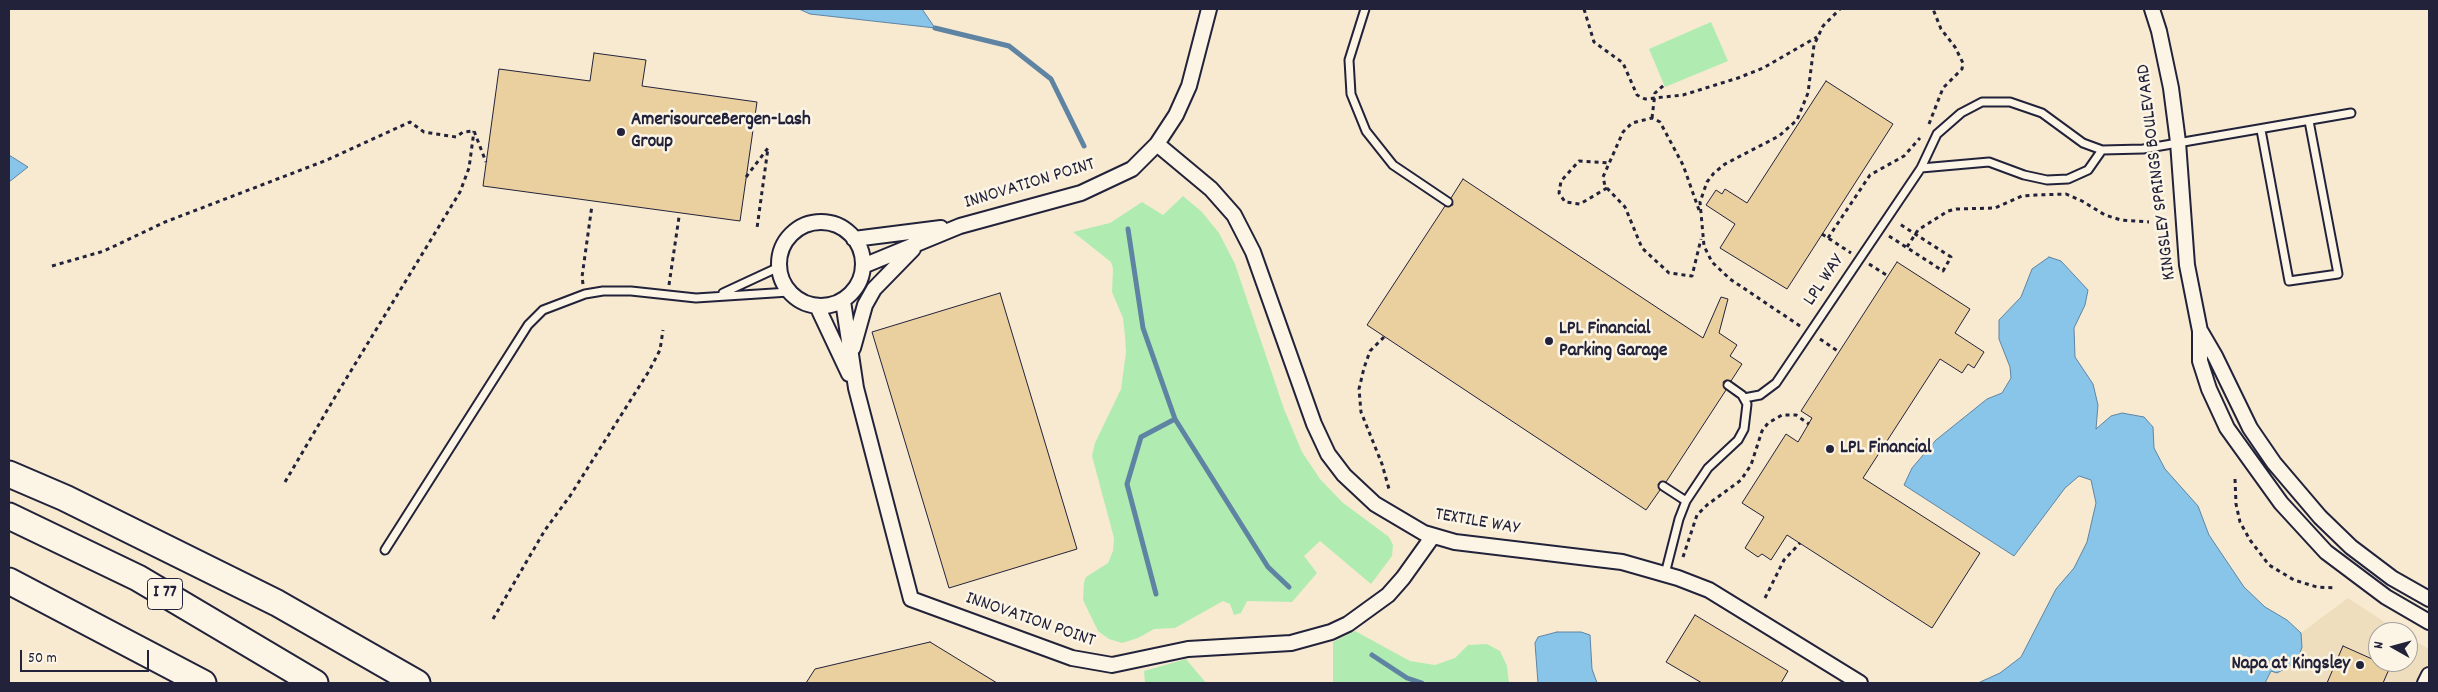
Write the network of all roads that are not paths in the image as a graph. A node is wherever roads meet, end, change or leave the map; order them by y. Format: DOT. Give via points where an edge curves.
graph roads {
  1 [pos="1209,9"];
  2 [pos="1365,9"];
  3 [pos="2152,9"];
  4 [pos="2351,113"];
  5 [pos="2309,121"];
  6 [pos="2261,130"];
  7 [pos="2178,142"];
  8 [pos="1157,144"];
  9 [pos="2102,150"];
  10 [pos="1921,168"];
  11 [pos="1448,202"];
  12 [pos="960,226"];
  13 [pos="854,239"];
  14 [pos="920,242"];
  15 [pos="863,266"];
  16 [pos="779,267"];
  17 [pos="789,292"];
  18 [pos="718,295"];
  19 [pos="843,300"];
  20 [pos="817,306"];
  21 [pos="2200,331"];
  22 [pos="851,356"];
  23 [pos="1728,385"];
  24 [pos="856,388"];
  25 [pos="1744,398"];
  26 [pos="9,474"];
  27 [pos="1663,486"];
  28 [pos="1686,501"];
  29 [pos="9,516"];
  30 [pos="1433,536"];
  31 [pos="385,550"];
  32 [pos="1666,574"];
  33 [pos="9,581"];
  34 [pos="2429,600"];
  35 [pos="2429,622"];
  36 [pos="2429,675"];
  37 [pos="203,683"];
  38 [pos="315,683"];
  39 [pos="417,683"];
  40 [pos="1860,683"];
  41 [pos="2425,683"];
  1 -- 8 [label="street, INNOVATION POINT" via="1189,86 1170,127"];
  2 -- 11 [label="lane" via="1349,60 1351,94 1366,132 1393,165"];
  3 -- 7 [label="street, KINGSLEY SPRINGS BOULEVARD" via="2171,88"];
  4 -- 5 [label="lane, LPL WAY"];
  5 -- 6 [label="lane, LPL WAY"];
  5 -- 6 [label="lane" via="2338,274 2289,281"];
  6 -- 7 [label="lane, LPL WAY"];
  7 -- 9 [label="lane, LPL WAY" via="2143,149"];
  7 -- 21 [label="street, KINGSLEY SPRINGS BOULEVARD" via="2187,265"];
  8 -- 12 [label="street, INNOVATION POINT" via="1132,169 1104,184"];
  8 -- 30 [label="street, TEXTILE WAY" via="1212,189 1234,216 1253,252 1314,424 1328,454 1344,476 1375,504"];
  9 -- 10 [label="lane" via="2088,170 2068,179 2047,180 2024,175 1990,162"];
  9 -- 10 [label="lane, LPL WAY" via="2083,143 2042,113 2010,102 1982,102 1961,113 1937,134"];
  10 -- 25 [label="lane, LPL WAY" via="1776,382 1760,395"];
  12 -- 13 [label="street, INNOVATION POINT"];
  12 -- 14 [label="street, INNOVATION POINT"];
  13 -- 15 [label="street" via="863,258"];
  13 -- 16 [label="street" via="837,225 809,224 796,230 786,241"];
  14 -- 15 [label="street, INNOVATION POINT"];
  14 -- 22 [label="street" via="874,289 858,324"];
  15 -- 19 [label="street" via="858,286"];
  16 -- 17 [label="street"];
  16 -- 18 [label="lane"];
  17 -- 18 [label="lane"];
  17 -- 20 [label="street" via="799,301"];
  18 -- 31 [label="lane" via="696,298 603,291 585,294 543,310 528,325"];
  19 -- 20 [label="street" via="825,307"];
  19 -- 22 [label="street, INNOVATION POINT"];
  20 -- 24 [label="street, INNOVATION POINT"];
  21 -- 34 [label="street, KINGSLEY SPRINGS BOULEVARD" via="2250,428 2274,463 2320,517 2351,547 2392,578"];
  21 -- 35 [label="street, KINGSLEY SPRINGS BOULEVARD" via="2200,361 2227,428 2281,503 2326,552 2386,597"];
  22 -- 24 [label="street, INNOVATION POINT"];
  23 -- 25 [label="lane"];
  24 -- 30 [label="street, INNOVATION POINT" via="911,600 1086,662 1112,665 1180,650 1291,643 1330,632 1348,624 1388,594"];
  25 -- 28 [label="lane" via="1748,414 1738,440 1708,468"];
  26 -- 39 [label="highway" via="65,498 269,599"];
  27 -- 28 [label="lane"];
  28 -- 32 [label="lane"];
  29 -- 38 [label="highway, I 77" via="138,578"];
  30 -- 32 [label="street, TEXTILE WAY" via="1464,544 1622,562"];
  32 -- 40 [label="street, TEXTILE WAY" via="1709,590"];
  33 -- 37 [label="highway"];
  36 -- 41 [label="street"];
}
